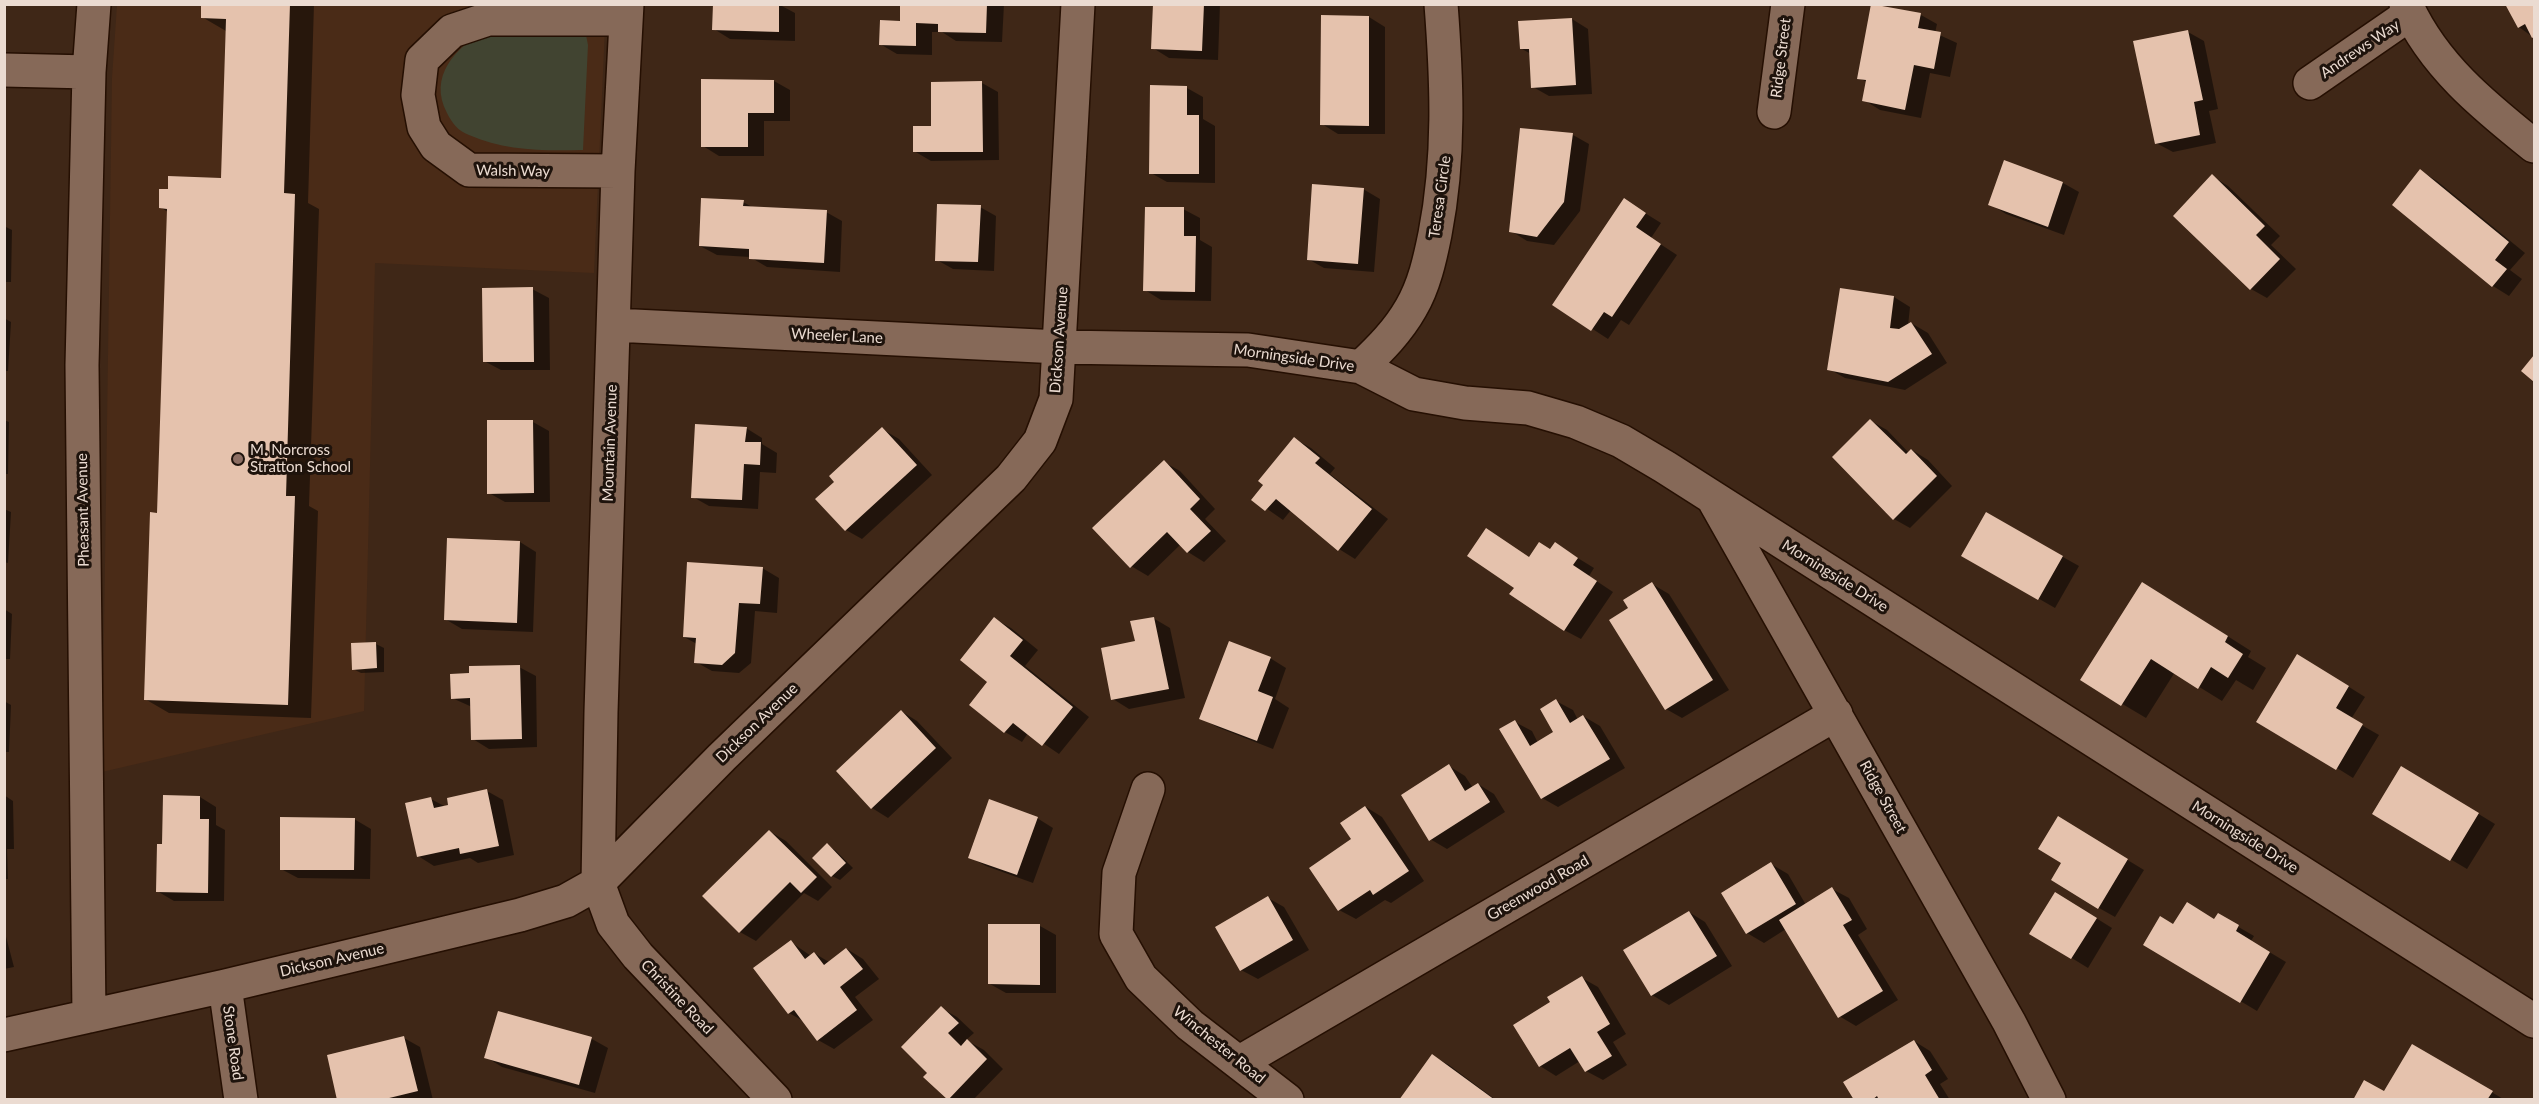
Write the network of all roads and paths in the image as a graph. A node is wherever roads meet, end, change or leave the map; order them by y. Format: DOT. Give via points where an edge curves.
graph roads {
  1 [pos="94,4"];
  2 [pos="1078,4"];
  3 [pos="1441,4"];
  4 [pos="1788,4"];
  5 [pos="2408,9"];
  6 [pos="626,12"];
  7 [pos="4,70"];
  8 [pos="88,72"];
  9 [pos="2310,83"];
  10 [pos="1774,112"];
  11 [pos="2535,146"];
  12 [pos="618,171"];
  13 [pos="614,325"];
  14 [pos="1059,347"];
  15 [pos="1361,367"];
  16 [pos="1712,498"];
  17 [pos="1836,714"];
  18 [pos="1148,789"];
  19 [pos="598,883"];
  20 [pos="225,986"];
  21 [pos="89,1016"];
  22 [pos="2535,1021"];
  23 [pos="4,1035"];
  24 [pos="1240,1062"];
  25 [pos="241,1100"];
  26 [pos="775,1100"];
  27 [pos="1287,1100"];
  28 [pos="2049,1100"];
  1 -- 8 [label="street, Pheasant Avenue"];
  2 -- 14 [label="street, Dickson Avenue"];
  3 -- 15 [label="street, Teresa Circle" via="1447,90 1446,150 1429,263 1412,306 1391,339"];
  4 -- 10 [label="street, Ridge Street"];
  5 -- 9 [label="street, Andrews Way"];
  5 -- 11 [label="street" via="2416,27 2456,80"];
  6 -- 12 [label="street, Mountain Avenue"];
  6 -- 12 [label="street, Walsh Way" via="488,19 452,31 422,60 418,95 424,127 436,146 469,170"];
  7 -- 8 [label="street"];
  8 -- 21 [label="street, Pheasant Avenue" via="82,365"];
  12 -- 13 [label="street, Mountain Avenue"];
  13 -- 14 [label="street, Wheeler Lane"];
  13 -- 19 [label="street, Mountain Avenue"];
  14 -- 15 [label="street, Morningside Drive" via="1248,350"];
  14 -- 19 [label="street, Dickson Avenue" via="1056,399 1040,441 1011,478 722,757"];
  15 -- 16 [label="street, Morningside Drive" via="1414,394 1528,408 1576,422 1621,441"];
  16 -- 17 [label="street, Ridge Street"];
  16 -- 22 [label="street, Morningside Drive"];
  17 -- 24 [label="street, Greenwood Road"];
  17 -- 28 [label="street, Ridge Street"];
  18 -- 24 [label="street, Winchester Road" via="1119,873 1116,934 1141,978 1190,1025"];
  19 -- 20 [label="street, Dickson Avenue" via="566,901 519,915"];
  19 -- 26 [label="street, Christine Road" via="613,924 638,956"];
  20 -- 21 [label="street, Dickson Avenue"];
  20 -- 25 [label="street, Stone Road"];
  21 -- 23 [label="street, Dickson Avenue"];
  24 -- 27 [label="street, Winchester Road"];
}
